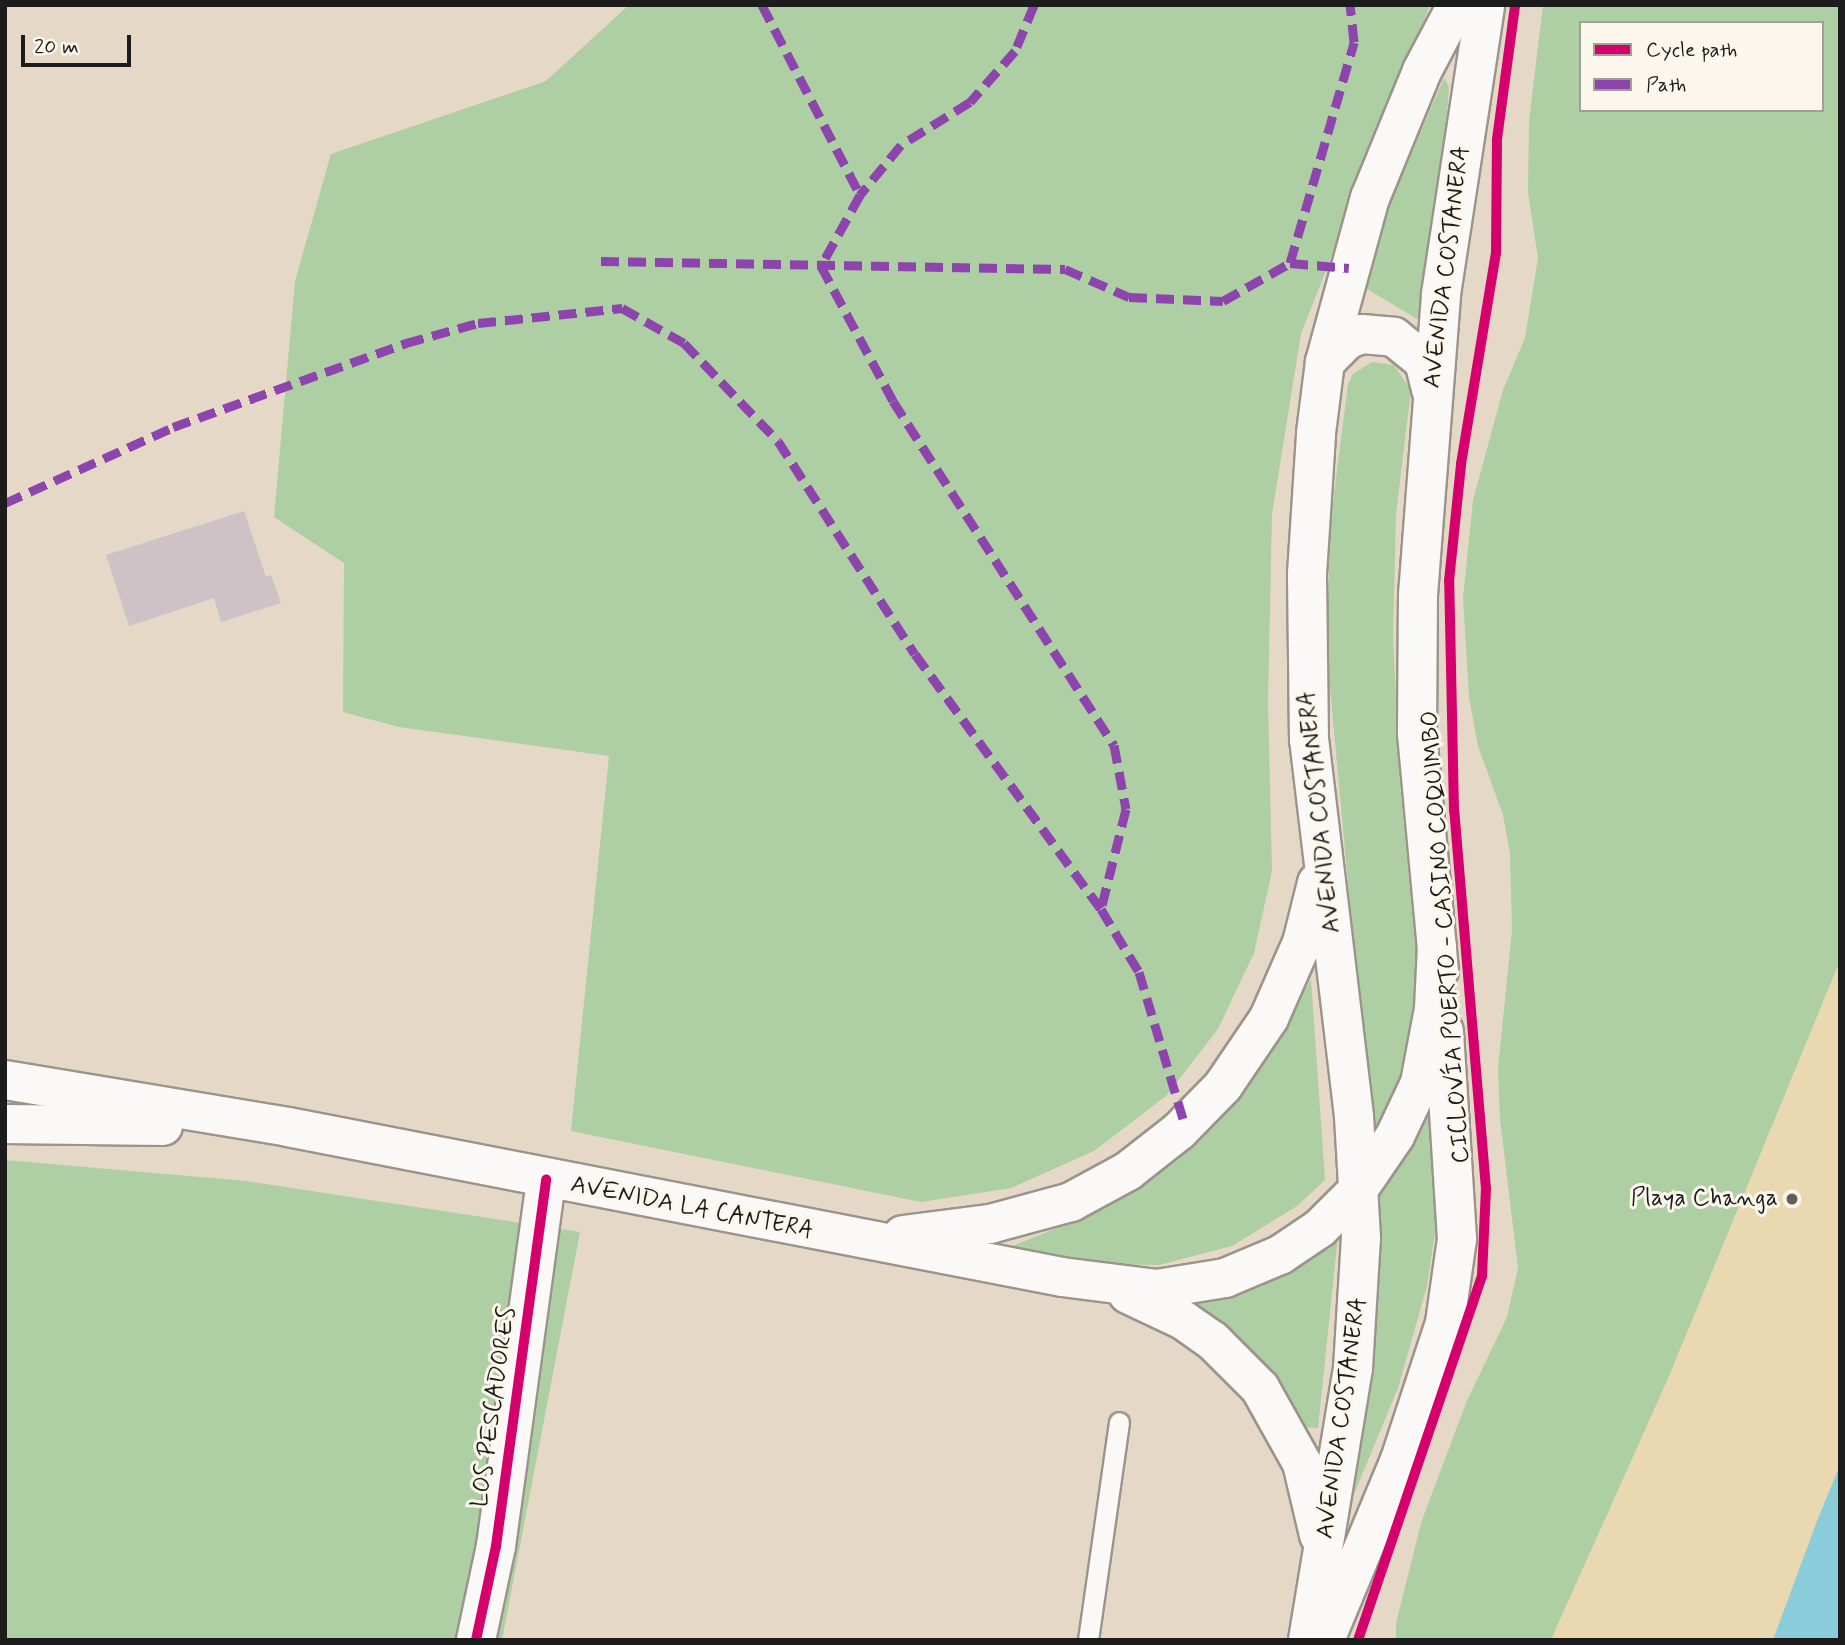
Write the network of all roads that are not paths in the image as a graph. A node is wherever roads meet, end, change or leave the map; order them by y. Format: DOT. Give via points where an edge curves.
graph roads {
  1 [pos="1457,5"];
  2 [pos="1485,5"];
  3 [pos="1325,362"];
  4 [pos="1431,399"];
  5 [pos="1321,857"];
  6 [pos="1437,946"];
  7 [pos="5,1080"];
  8 [pos="5,1124"];
  9 [pos="288,1127"];
  10 [pos="546,1179"];
  11 [pos="1358,1190"];
  12 [pos="849,1238"];
  13 [pos="1103,1284"];
  14 [pos="1119,1422"];
  15 [pos="1320,1570"];
  16 [pos="476,1640"];
  17 [pos="1088,1640"];
  18 [pos="1308,1640"];
  19 [pos="1325,1640"];
  1 -- 3 [label="main road, AVENIDA COSTANERA" via="1423,71 1370,198"];
  2 -- 4 [label="main road, AVENIDA COSTANERA" via="1448,238"];
  3 -- 4 [label="main road" via="1347,340 1362,334 1394,337 1424,361"];
  3 -- 5 [label="main road, AVENIDA COSTANERA" via="1310,503 1305,660"];
  4 -- 6 [label="main road, AVENIDA COSTANERA" via="1415,688"];
  5 -- 11 [label="main road, AVENIDA COSTANERA" via="1354,1116"];
  5 -- 12 [label="main road, AVENIDA LA CANTERA" via="1302,943 1269,1018 1223,1086 1163,1145 1109,1182 1044,1211 962,1229"];
  6 -- 11 [label="main road, AVENIDA LA CANTERA" via="1434,1009 1420,1083 1395,1136"];
  6 -- 19 [label="main road, AVENIDA COSTANERA" via="1457,1196 1452,1285 1428,1382"];
  7 -- 9 [label="main road, AVENIDA LA CANTERA"];
  8 -- 9 [label="main road, AVENIDA LA CANTERA"];
  9 -- 10 [label="main road, AVENIDA LA CANTERA"];
  10 -- 12 [label="main road, AVENIDA LA CANTERA"];
  10 -- 16 [label="main road, LOS PESCADORES" via="496,1546"];
  11 -- 13 [label="main road, AVENIDA LA CANTERA" via="1301,1242 1247,1270 1191,1286 1157,1289"];
  11 -- 15 [label="main road, AVENIDA COSTANERA" via="1360,1250 1353,1367"];
  12 -- 13 [label="main road, AVENIDA LA CANTERA"];
  13 -- 15 [label="main road" via="1183,1320 1212,1340 1260,1388 1302,1463 1316,1513"];
  14 -- 17 [label="lane"];
  15 -- 18 [label="main road, AVENIDA COSTANERA"];
}
